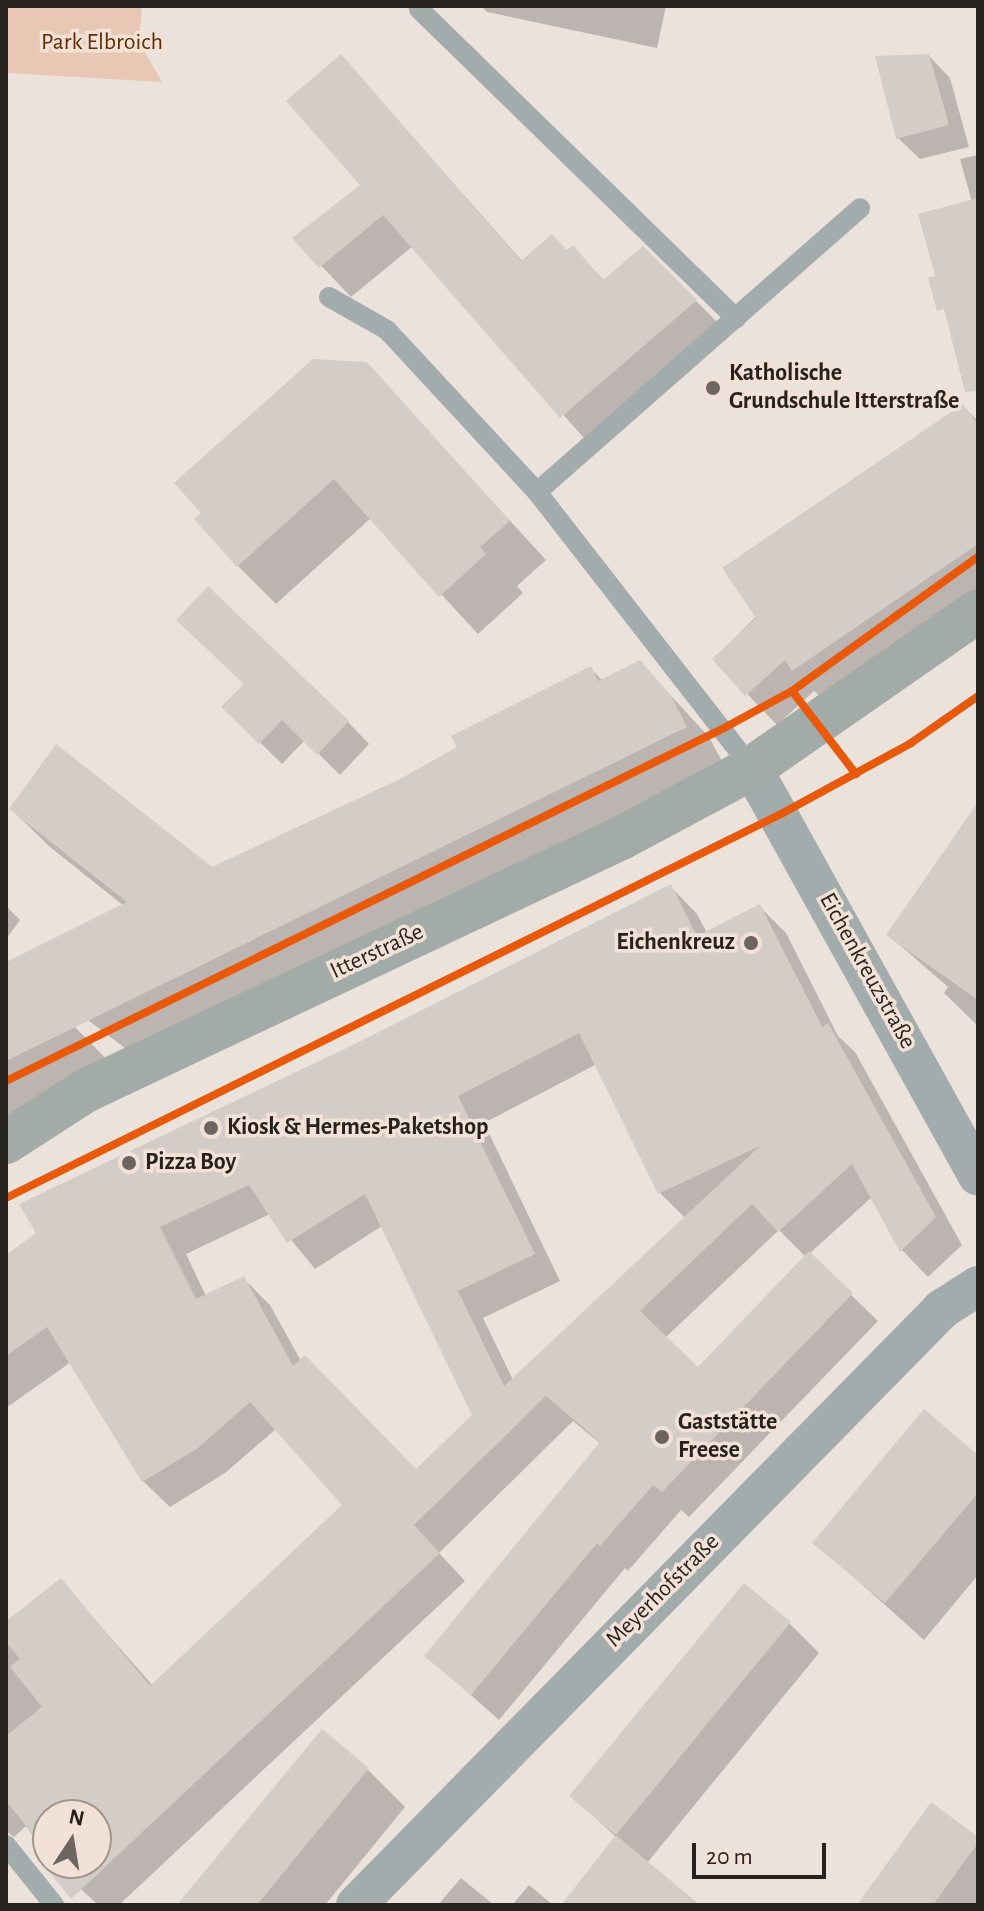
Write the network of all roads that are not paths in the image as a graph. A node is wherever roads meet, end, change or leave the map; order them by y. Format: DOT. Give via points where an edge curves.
graph roads {
  1 [pos="419,9"];
  2 [pos="860,208"];
  3 [pos="329,297"];
  4 [pos="736,318"];
  5 [pos="537,492"];
  6 [pos="978,611"];
  7 [pos="752,768"];
  8 [pos="6,1142"];
  9 [pos="978,1176"];
  10 [pos="978,1286"];
  11 [pos="6,1845"];
  12 [pos="54,1905"];
  13 [pos="356,1905"];
  1 -- 4 [label="lane"];
  2 -- 4 [label="lane"];
  3 -- 5 [label="lane" via="387,330"];
  4 -- 5 [label="lane"];
  5 -- 7 [label="lane"];
  6 -- 7 [label="street, Itterstraße"];
  7 -- 8 [label="street, Itterstraße" via="621,838 85,1091"];
  7 -- 9 [label="street, Eichenkreuzstraße"];
  10 -- 13 [label="street, Meyerhofstraße" via="942,1309"];
  11 -- 12 [label="lane"];
}
